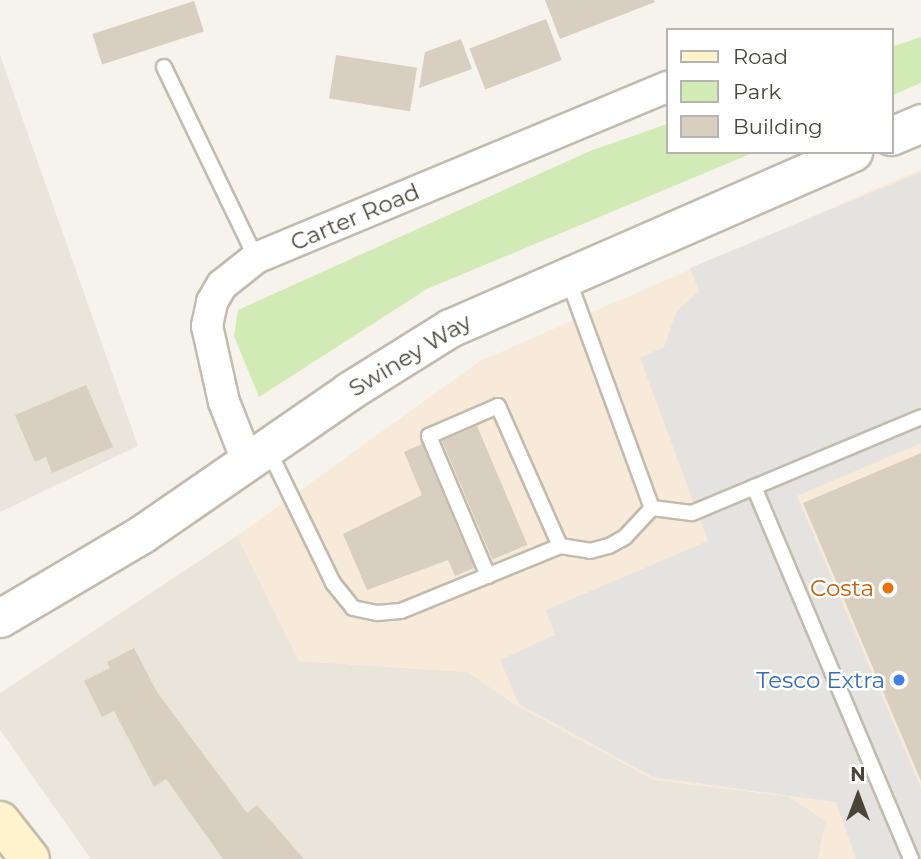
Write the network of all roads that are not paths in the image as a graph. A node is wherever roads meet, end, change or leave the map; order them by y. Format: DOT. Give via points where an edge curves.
graph roads {
  1 [pos="164,67"];
  2 [pos="666,87"];
  3 [pos="921,123"];
  4 [pos="893,135"];
  5 [pos="848,154"];
  6 [pos="257,258"];
  7 [pos="566,274"];
  8 [pos="921,417"];
  9 [pos="258,456"];
  10 [pos="754,487"];
  11 [pos="652,509"];
  12 [pos="560,546"];
  13 [pos="488,576"];
  14 [pos="0,618"];
  15 [pos="0,821"];
  16 [pos="30,859"];
  17 [pos="911,859"];
  1 -- 6 [label="lane"];
  2 -- 6 [label="street, Carter Road"];
  3 -- 4 [label="street"];
  5 -- 7 [label="street, Swiney Way"];
  6 -- 9 [label="street, Carter Road" via="222,285 212,302 207,326 224,402"];
  7 -- 9 [label="street, Swiney Way" via="450,328"];
  7 -- 11 [label="lane"];
  8 -- 10 [label="lane"];
  9 -- 13 [label="lane" via="333,583 353,608 401,611"];
  9 -- 14 [label="street, Swiney Way" via="142,534"];
  10 -- 11 [label="lane" via="692,513"];
  10 -- 17 [label="lane"];
  11 -- 12 [label="lane" via="625,537 609,546 590,551"];
  12 -- 13 [label="lane"];
  12 -- 13 [label="lane" via="498,406 429,436"];
  15 -- 16 [label="main road"];
}
